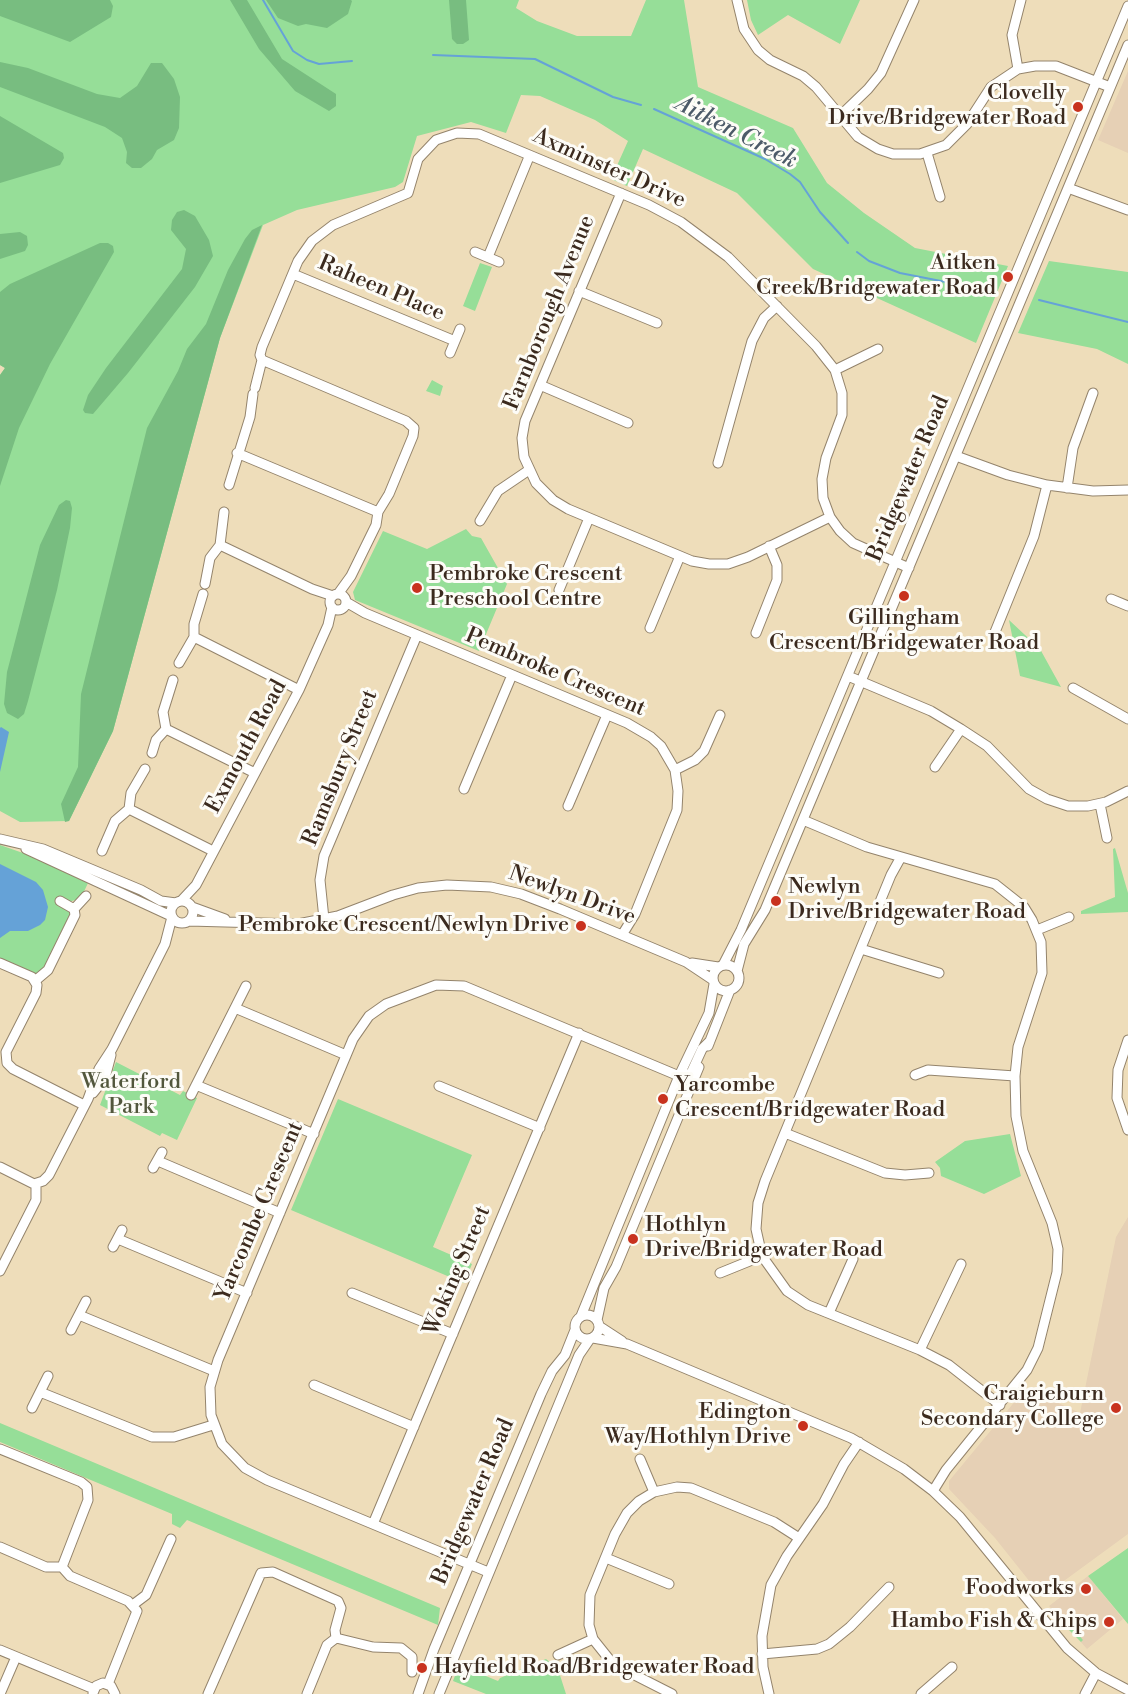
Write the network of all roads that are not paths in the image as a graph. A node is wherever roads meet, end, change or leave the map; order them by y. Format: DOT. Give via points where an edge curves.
graph roads {
  1 [pos="737,0"];
  2 [pos="914,0"];
  3 [pos="1021,0"];
  4 [pos="1128,6"];
  5 [pos="1128,45"];
  6 [pos="1018,69"];
  7 [pos="1096,81"];
  8 [pos="1110,87"];
  9 [pos="840,116"];
  10 [pos="927,153"];
  11 [pos="529,157"];
  12 [pos="1068,188"];
  13 [pos="621,193"];
  14 [pos="940,197"];
  15 [pos="1128,210"];
  16 [pos="475,252"];
  17 [pos="488,257"];
  18 [pos="499,262"];
  19 [pos="293,274"];
  20 [pos="579,291"];
  21 [pos="1024,293"];
  22 [pos="1006,296"];
  23 [pos="777,306"];
  24 [pos="657,323"];
  25 [pos="460,329"];
  26 [pos="1008,330"];
  27 [pos="455,341"];
  28 [pos="878,349"];
  29 [pos="450,353"];
  30 [pos="982,354"];
  31 [pos="262,360"];
  32 [pos="835,370"];
  33 [pos="540,385"];
  34 [pos="1093,393"];
  35 [pos="628,423"];
  36 [pos="237,453"];
  37 [pos="956,456"];
  38 [pos="718,463"];
  39 [pos="528,470"];
  40 [pos="229,485"];
  41 [pos="1047,485"];
  42 [pos="1067,488"];
  43 [pos="1128,490"];
  44 [pos="224,512"];
  45 [pos="378,512"];
  46 [pos="830,517"];
  47 [pos="589,518"];
  48 [pos="480,521"];
  49 [pos="220,545"];
  50 [pos="768,546"];
  51 [pos="680,556"];
  52 [pos="895,562"];
  53 [pos="909,568"];
  54 [pos="559,590"];
  55 [pos="1112,599"];
  56 [pos="338,602"];
  57 [pos="1128,606"];
  58 [pos="650,628"];
  59 [pos="995,632"];
  60 [pos="756,633"];
  61 [pos="417,635"];
  62 [pos="194,638"];
  63 [pos="179,663"];
  64 [pos="512,675"];
  65 [pos="848,676"];
  66 [pos="173,680"];
  67 [pos="862,682"];
  68 [pos="1073,688"];
  69 [pos="299,690"];
  70 [pos="607,715"];
  71 [pos="720,715"];
  72 [pos="1128,719"];
  73 [pos="166,729"];
  74 [pos="961,729"];
  75 [pos="152,753"];
  76 [pos="935,767"];
  77 [pos="146,770"];
  78 [pos="675,770"];
  79 [pos="255,773"];
  80 [pos="464,789"];
  81 [pos="1128,791"];
  82 [pos="1100,804"];
  83 [pos="568,806"];
  84 [pos="129,809"];
  85 [pos="803,820"];
  86 [pos="1107,838"];
  87 [pos="0,839"];
  88 [pos="102,850"];
  89 [pos="213,851"];
  90 [pos="891,854"];
  91 [pos="901,857"];
  92 [pos="891,875"];
  93 [pos="196,885"];
  94 [pos="86,896"];
  95 [pos="60,901"];
  96 [pos="178,902"];
  97 [pos="192,906"];
  98 [pos="74,909"];
  99 [pos="171,916"];
  100 [pos="1070,917"];
  101 [pos="324,919"];
  102 [pos="230,921"];
  103 [pos="186,923"];
  104 [pos="1037,930"];
  105 [pos="625,936"];
  106 [pos="165,944"];
  107 [pos="861,949"];
  108 [pos="687,962"];
  109 [pos="0,963"];
  110 [pos="721,966"];
  111 [pos="737,971"];
  112 [pos="939,973"];
  113 [pos="35,981"];
  114 [pos="714,982"];
  115 [pos="246,986"];
  116 [pos="730,990"];
  117 [pos="235,1008"];
  118 [pos="579,1033"];
  119 [pos="1128,1040"];
  120 [pos="710,1041"];
  121 [pos="346,1055"];
  122 [pos="3,1060"];
  123 [pos="684,1065"];
  124 [pos="660,1067"];
  125 [pos="915,1075"];
  126 [pos="679,1076"];
  127 [pos="1015,1076"];
  128 [pos="196,1085"];
  129 [pos="439,1086"];
  130 [pos="190,1095"];
  131 [pos="86,1102"];
  132 [pos="540,1128"];
  133 [pos="1128,1130"];
  134 [pos="785,1133"];
  135 [pos="314,1134"];
  136 [pos="162,1152"];
  137 [pos="0,1167"];
  138 [pos="929,1173"];
  139 [pos="36,1184"];
  140 [pos="280,1213"];
  141 [pos="118,1239"];
  142 [pos="762,1256"];
  143 [pos="853,1259"];
  144 [pos="961,1264"];
  145 [pos="0,1271"];
  146 [pos="720,1273"];
  147 [pos="247,1293"];
  148 [pos="352,1293"];
  149 [pos="86,1301"];
  150 [pos="829,1313"];
  151 [pos="79,1315"];
  152 [pos="581,1316"];
  153 [pos="598,1323"];
  154 [pos="71,1330"];
  155 [pos="575,1330"];
  156 [pos="453,1335"];
  157 [pos="591,1338"];
  158 [pos="627,1344"];
  159 [pos="920,1350"];
  160 [pos="214,1371"];
  161 [pos="48,1376"];
  162 [pos="314,1385"];
  163 [pos="40,1392"];
  164 [pos="1000,1405"];
  165 [pos="32,1408"];
  166 [pos="213,1425"];
  167 [pos="414,1427"];
  168 [pos="855,1441"];
  169 [pos="0,1449"];
  170 [pos="640,1459"];
  171 [pos="930,1488"];
  172 [pos="654,1492"];
  173 [pos="373,1524"];
  174 [pos="799,1538"];
  175 [pos="171,1539"];
  176 [pos="0,1547"];
  177 [pos="606,1558"];
  178 [pos="469,1565"];
  179 [pos="62,1567"];
  180 [pos="488,1572"];
  181 [pos="669,1584"];
  182 [pos="889,1587"];
  183 [pos="134,1604"];
  184 [pos="336,1638"];
  185 [pos="593,1639"];
  186 [pos="0,1650"];
  187 [pos="762,1654"];
  188 [pos="558,1655"];
  189 [pos="16,1657"];
  190 [pos="952,1667"];
  191 [pos="411,1672"];
  192 [pos="1100,1675"];
  193 [pos="108,1684"];
  194 [pos="1128,1690"];
  195 [pos="93,1692"];
  196 [pos="0,1694"];
  197 [pos="115,1694"];
  198 [pos="208,1694"];
  199 [pos="307,1694"];
  200 [pos="418,1694"];
  201 [pos="438,1694"];
  202 [pos="672,1694"];
  203 [pos="769,1694"];
  204 [pos="921,1694"];
  205 [pos="1086,1694"];
  1 -- 9 [label="street" via="744,29 758,50 810,81"];
  2 -- 9 [label="street" via="881,73"];
  3 -- 6 [label="street" via="1012,35"];
  4 -- 7 [label="street, Bridgewater Road"];
  5 -- 8 [label="street, Bridgewater Road"];
  6 -- 7 [label="street" via="1056,66"];
  6 -- 10 [label="street" via="986,92 955,138"];
  7 -- 8 [label="street"];
  7 -- 22 [label="street, Bridgewater Road"];
  8 -- 12 [label="street, Bridgewater Road"];
  9 -- 10 [label="street" via="858,137 878,149 901,155"];
  10 -- 14 [label="street"];
  11 -- 13 [label="street, Axminster Drive"];
  11 -- 17 [label="street"];
  11 -- 19 [label="street, Axminster Drive" via="479,134 441,137 418,159 408,193 324,230 307,246"];
  12 -- 15 [label="street"];
  12 -- 21 [label="street, Bridgewater Road"];
  13 -- 20 [label="street, Farnborough Avenue"];
  13 -- 23 [label="street, Axminster Drive" via="696,231"];
  16 -- 17 [label="street"];
  17 -- 18 [label="street"];
  19 -- 27 [label="street, Raheen Place"];
  19 -- 31 [label="street, Axminster Drive" via="260,352"];
  20 -- 24 [label="street"];
  20 -- 33 [label="street, Farnborough Avenue"];
  21 -- 22 [label="street" via="1010,308"];
  21 -- 26 [label="street, Bridgewater Road"];
  22 -- 30 [label="street, Bridgewater Road"];
  23 -- 32 [label="street, Axminster Drive"];
  23 -- 38 [label="street" via="764,318 752,340"];
  25 -- 27 [label="street, Raheen Place"];
  26 -- 30 [label="street" via="1003,320"];
  26 -- 37 [label="street, Bridgewater Road"];
  27 -- 29 [label="street, Raheen Place"];
  28 -- 32 [label="street"];
  30 -- 52 [label="street, Bridgewater Road"];
  31 -- 36 [label="street, Axminster Drive" via="250,417"];
  31 -- 45 [label="street, Exmouth Road" via="406,421 414,428 389,494"];
  32 -- 46 [label="street, Axminster Drive" via="842,393 842,415 822,479"];
  33 -- 35 [label="street"];
  33 -- 39 [label="street, Farnborough Avenue" via="524,430"];
  34 -- 42 [label="street" via="1073,448"];
  36 -- 40 [label="street, Axminster Drive"];
  36 -- 45 [label="street"];
  37 -- 41 [label="street"];
  37 -- 53 [label="street, Bridgewater Road"];
  39 -- 47 [label="street, Farnborough Avenue" via="553,500"];
  39 -- 48 [label="street" via="498,491"];
  41 -- 42 [label="street"];
  41 -- 59 [label="street" via="1034,536"];
  42 -- 43 [label="street"];
  44 -- 49 [label="street"];
  45 -- 56 [label="street, Exmouth Road" via="376,525"];
  46 -- 50 [label="street, Farnborough Avenue"];
  46 -- 52 [label="street, Axminster Drive" via="853,543"];
  47 -- 51 [label="street, Farnborough Avenue"];
  47 -- 54 [label="street"];
  49 -- 56 [label="street, Pembroke Crescent"];
  49 -- 62 [label="street" via="210,558"];
  50 -- 51 [label="street, Farnborough Avenue" via="728,564 700,563"];
  50 -- 60 [label="street" via="777,565 777,580"];
  51 -- 58 [label="street"];
  52 -- 53 [label="street, Axminster Drive"];
  52 -- 65 [label="street, Bridgewater Road"];
  53 -- 67 [label="street, Bridgewater Road"];
  55 -- 57 [label="street"];
  56 -- 61 [label="street, Pembroke Crescent"];
  56 -- 69 [label="street, Exmouth Road"];
  61 -- 64 [label="street, Pembroke Crescent"];
  61 -- 101 [label="street, Ramsbury Street" via="324,856 320,880"];
  62 -- 63 [label="street"];
  62 -- 69 [label="street"];
  64 -- 70 [label="street, Pembroke Crescent"];
  64 -- 80 [label="street"];
  65 -- 67 [label="street"];
  65 -- 110 [label="street, Bridgewater Road" via="741,930"];
  66 -- 73 [label="street" via="163,712"];
  67 -- 74 [label="street" via="931,711"];
  67 -- 85 [label="street, Bridgewater Road"];
  68 -- 72 [label="street"];
  69 -- 79 [label="street, Exmouth Road"];
  70 -- 78 [label="street, Pembroke Crescent" via="651,737"];
  70 -- 83 [label="street"];
  71 -- 78 [label="street" via="700,756"];
  73 -- 75 [label="street" via="156,740"];
  73 -- 79 [label="street"];
  74 -- 76 [label="street"];
  74 -- 82 [label="street" via="987,746 1029,789 1047,799 1068,806"];
  77 -- 84 [label="street" via="131,793"];
  78 -- 105 [label="street" via="675,817"];
  79 -- 89 [label="street, Exmouth Road"];
  81 -- 82 [label="street"];
  82 -- 86 [label="street"];
  84 -- 88 [label="street" via="115,821"];
  84 -- 89 [label="street"];
  85 -- 90 [label="street"];
  85 -- 111 [label="street, Bridgewater Road" via="765,910 744,944"];
  87 -- 96 [label="street" via="43,849 161,901"];
  87 -- 99 [label="street"];
  89 -- 93 [label="street, Exmouth Road"];
  90 -- 91 [label="street"];
  90 -- 92 [label="street"];
  91 -- 92 [label="street"];
  91 -- 104 [label="street" via="994,884 1017,899"];
  92 -- 107 [label="street"];
  93 -- 96 [label="street, Exmouth Road"];
  93 -- 97 [label="street, Exmouth Road"];
  94 -- 98 [label="street"];
  95 -- 98 [label="street"];
  96 -- 97 [label="street"];
  96 -- 99 [label="street" via="171,908"];
  97 -- 102 [label="street, Newlyn Drive"];
  97 -- 103 [label="street" via="193,915"];
  98 -- 113 [label="street" via="74,918 51,966"];
  99 -- 103 [label="street"];
  99 -- 106 [label="street"];
  100 -- 104 [label="street"];
  101 -- 102 [label="street, Newlyn Drive" via="272,925"];
  101 -- 105 [label="street, Newlyn Drive" via="406,891 442,885 476,886 528,896"];
  102 -- 103 [label="street, Newlyn Drive"];
  103 -- 106 [label="street"];
  104 -- 127 [label="street" via="1042,973 1018,1047"];
  105 -- 108 [label="street, Newlyn Drive"];
  106 -- 131 [label="street" via="99,1069"];
  107 -- 112 [label="street"];
  107 -- 134 [label="street"];
  108 -- 110 [label="street, Newlyn Drive"];
  108 -- 114 [label="street, Newlyn Drive"];
  109 -- 113 [label="street"];
  110 -- 111 [label="street"];
  110 -- 114 [label="street"];
  111 -- 116 [label="street" via="738,982"];
  113 -- 122 [label="street" via="36,993"];
  114 -- 116 [label="street" via="723,991"];
  114 -- 123 [label="street" via="709,1013"];
  115 -- 117 [label="street"];
  116 -- 120 [label="street"];
  117 -- 121 [label="street"];
  117 -- 128 [label="street"];
  118 -- 121 [label="street, Yarcombe Crescent" via="475,989 444,984 426,987 377,1010 357,1031"];
  118 -- 124 [label="street, Yarcombe Crescent"];
  118 -- 132 [label="street, Woking Street"];
  119 -- 133 [label="street" via="1118,1070 1117,1098"];
  120 -- 126 [label="street" via="691,1073"];
  120 -- 153 [label="street" via="604,1288"];
  121 -- 135 [label="street, Yarcombe Crescent"];
  122 -- 131 [label="street" via="13,1069"];
  123 -- 124 [label="street, Yarcombe Crescent"];
  123 -- 126 [label="street"];
  124 -- 126 [label="street, Yarcombe Crescent"];
  125 -- 127 [label="street" via="928,1070"];
  126 -- 152 [label="street"];
  127 -- 164 [label="street" via="1016,1116 1023,1151 1052,1222 1058,1249 1057,1272 1038,1348"];
  128 -- 130 [label="street"];
  128 -- 135 [label="street"];
  129 -- 132 [label="street"];
  131 -- 139 [label="street" via="49,1175"];
  132 -- 156 [label="street, Woking Street"];
  134 -- 138 [label="street" via="877,1170 904,1175"];
  134 -- 142 [label="street" via="758,1203 756,1229"];
  135 -- 140 [label="street, Yarcombe Crescent"];
  136 -- 140 [label="street" via="156,1165"];
  137 -- 139 [label="street"];
  139 -- 145 [label="street" via="36,1200"];
  140 -- 147 [label="street, Yarcombe Crescent"];
  141 -- 147 [label="street"];
  142 -- 146 [label="street"];
  142 -- 150 [label="street" via="787,1291"];
  143 -- 150 [label="street"];
  144 -- 159 [label="street"];
  147 -- 160 [label="street, Yarcombe Crescent"];
  148 -- 156 [label="street"];
  149 -- 151 [label="street"];
  150 -- 159 [label="street"];
  151 -- 154 [label="street"];
  151 -- 160 [label="street"];
  152 -- 153 [label="street" via="588,1314"];
  152 -- 155 [label="street" via="575,1322"];
  153 -- 157 [label="street"];
  153 -- 158 [label="street"];
  155 -- 157 [label="street" via="579,1336"];
  155 -- 178 [label="street, Bridgewater Road" via="565,1355 543,1388"];
  156 -- 167 [label="street, Woking Street"];
  157 -- 158 [label="street"];
  157 -- 180 [label="street, Bridgewater Road" via="579,1355"];
  158 -- 168 [label="street"];
  159 -- 164 [label="street" via="949,1365"];
  160 -- 166 [label="street, Yarcombe Crescent" via="209,1396"];
  161 -- 163 [label="street"];
  162 -- 167 [label="street"];
  163 -- 165 [label="street"];
  163 -- 166 [label="street" via="152,1437 174,1437"];
  164 -- 171 [label="street"];
  166 -- 173 [label="street, Yarcombe Crescent" via="229,1453 251,1472"];
  167 -- 173 [label="street, Woking Street"];
  168 -- 171 [label="street"];
  168 -- 174 [label="street" via="823,1504"];
  169 -- 179 [label="street" via="87,1487 88,1500"];
  170 -- 172 [label="street"];
  171 -- 192 [label="street" via="974,1534 1062,1642"];
  172 -- 174 [label="street" via="677,1487 701,1491 774,1522"];
  172 -- 177 [label="street" via="627,1513"];
  173 -- 178 [label="street, Yarcombe Crescent"];
  174 -- 187 [label="street" via="771,1585"];
  175 -- 183 [label="street" via="146,1595"];
  176 -- 179 [label="street" via="46,1567"];
  177 -- 181 [label="street"];
  177 -- 185 [label="street" via="588,1606"];
  178 -- 180 [label="street, Yarcombe Crescent"];
  178 -- 200 [label="street, Bridgewater Road"];
  179 -- 183 [label="street" via="70,1576"];
  180 -- 201 [label="street, Bridgewater Road"];
  182 -- 187 [label="street" via="829,1644"];
  183 -- 193 [label="street" via="136,1618"];
  184 -- 191 [label="street" via="360,1645 411,1649"];
  184 -- 198 [label="street" via="334,1630 341,1608 338,1601 273,1572 261,1573"];
  184 -- 199 [label="street" via="327,1645"];
  185 -- 188 [label="street"];
  185 -- 202 [label="street" via="601,1652 621,1669"];
  186 -- 189 [label="street"];
  187 -- 203 [label="street"];
  189 -- 195 [label="street"];
  189 -- 196 [label="street"];
  190 -- 204 [label="street"];
  192 -- 194 [label="street"];
  192 -- 205 [label="street"];
  193 -- 195 [label="street" via="99,1684"];
  193 -- 197 [label="street"];
}
